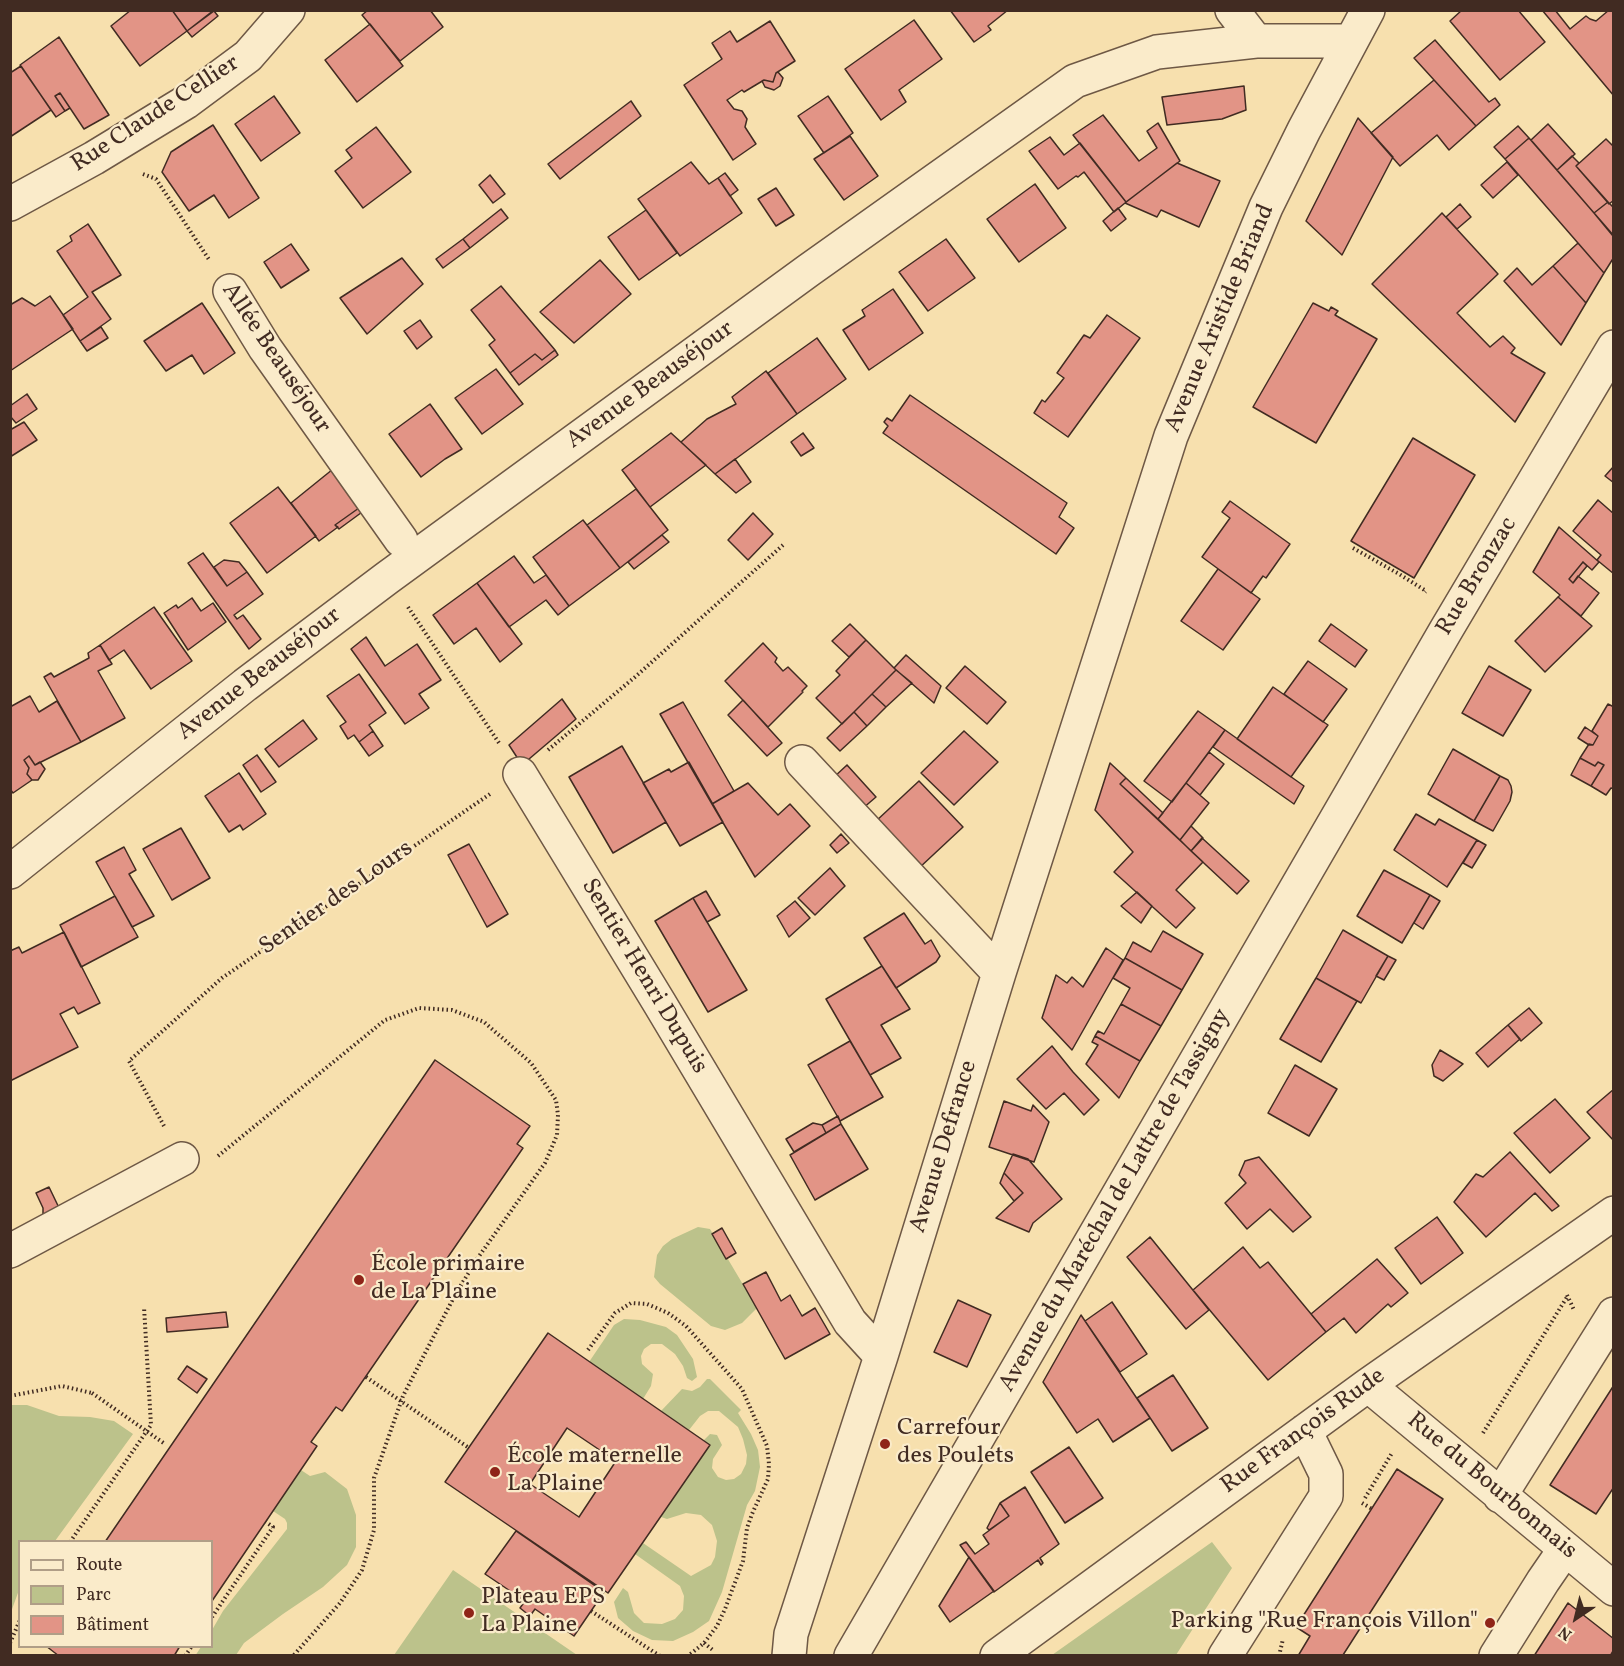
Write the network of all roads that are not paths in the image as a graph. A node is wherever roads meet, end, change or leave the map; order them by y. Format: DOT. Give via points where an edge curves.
graph roads {
  1 [pos="288,10"];
  2 [pos="1232,10"];
  3 [pos="1368,10"];
  4 [pos="1256,41"];
  5 [pos="1351,41"];
  6 [pos="10,204"];
  7 [pos="230,291"];
  8 [pos="1614,347"];
  9 [pos="401,540"];
  10 [pos="1106,640"];
  11 [pos="802,762"];
  12 [pos="519,774"];
  13 [pos="1344,808"];
  14 [pos="10,872"];
  15 [pos="999,973"];
  16 [pos="182,1159"];
  17 [pos="1614,1213"];
  18 [pos="10,1251"];
  19 [pos="1614,1314"];
  20 [pos="881,1356"];
  21 [pos="1368,1385"];
  22 [pos="1305,1431"];
  23 [pos="1500,1496"];
  24 [pos="1565,1549"];
  25 [pos="1614,1589"];
  26 [pos="789,1656"];
  27 [pos="851,1656"];
  28 [pos="997,1656"];
  29 [pos="1225,1656"];
  30 [pos="1496,1656"];
  1 -- 6 [label="street, Rue Claude Cellier" via="248,56 186,102"];
  2 -- 4 [label="street"];
  3 -- 5 [label="street, Avenue Aristide Briand"];
  4 -- 5 [label="street, Avenue Beauséjour"];
  4 -- 14 [label="street, Avenue Beauséjour" via="1157,52 1076,81 387,578"];
  5 -- 10 [label="street, Avenue Aristide Briand" via="1266,207 1171,436"];
  7 -- 9 [label="street, Allée Beauséjour" via="265,348"];
  8 -- 13 [label="street, Rue Bronzac"];
  10 -- 15 [label="street, Avenue Defrance"];
  11 -- 15 [label="street"];
  12 -- 20 [label="street, Sentier Henri Dupuis" via="850,1322"];
  13 -- 27 [label="street, Avenue du Maréchal de Lattre de Tassigny"];
  15 -- 20 [label="street, Avenue Defrance"];
  16 -- 18 [label="street"];
  17 -- 21 [label="street, Rue François Rude"];
  19 -- 23 [label="street"];
  20 -- 26 [label="street, Avenue Defrance" via="791,1634"];
  21 -- 22 [label="street, Rue François Rude"];
  21 -- 23 [label="street, Rue du Bourbonnais"];
  22 -- 28 [label="street, Rue François Rude"];
  22 -- 29 [label="street" via="1326,1474 1326,1496"];
  23 -- 24 [label="street, Rue du Bourbonnais"];
  24 -- 25 [label="street, Rue du Bourbonnais"];
  24 -- 30 [label="street"];
}
